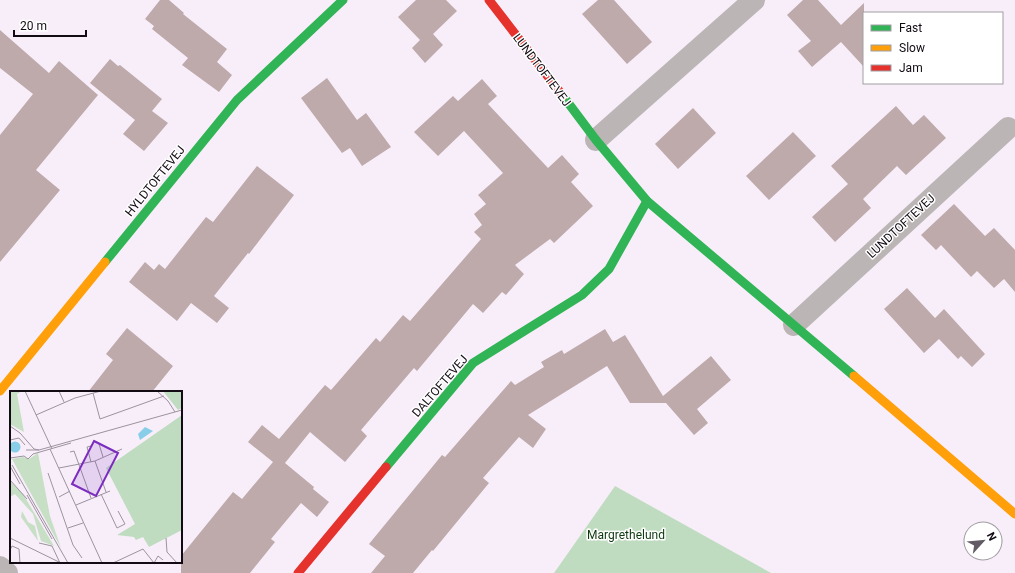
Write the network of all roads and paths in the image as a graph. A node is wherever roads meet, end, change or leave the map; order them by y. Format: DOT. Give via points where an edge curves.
graph roads {
  1 [pos="343,0"];
  2 [pos="489,0"];
  3 [pos="754,0"];
  4 [pos="1008,128"];
  5 [pos="596,140"];
  6 [pos="647,202"];
  7 [pos="794,325"];
  8 [pos="0,391"];
  9 [pos="1012,507"];
  10 [pos="0,567"];
  11 [pos="7,573"];
  12 [pos="298,573"];
  1 -- 8 [label="street, HYLDTOFTEVEJ" via="237,100"];
  2 -- 5 [label="street, LUNDTOFTEVEJ"];
  3 -- 5 [label="street"];
  4 -- 7 [label="street, LUNDTOFTEVEJ"];
  5 -- 6 [label="street, LUNDTOFTEVEJ"];
  6 -- 7 [label="street, LUNDTOFTEVEJ"];
  6 -- 12 [label="street, DALTOFTEVEJ" via="609,269 582,296 473,363"];
  7 -- 9 [label="street, LUNDTOFTEVEJ"];
  10 -- 11 [label="street"];
}
